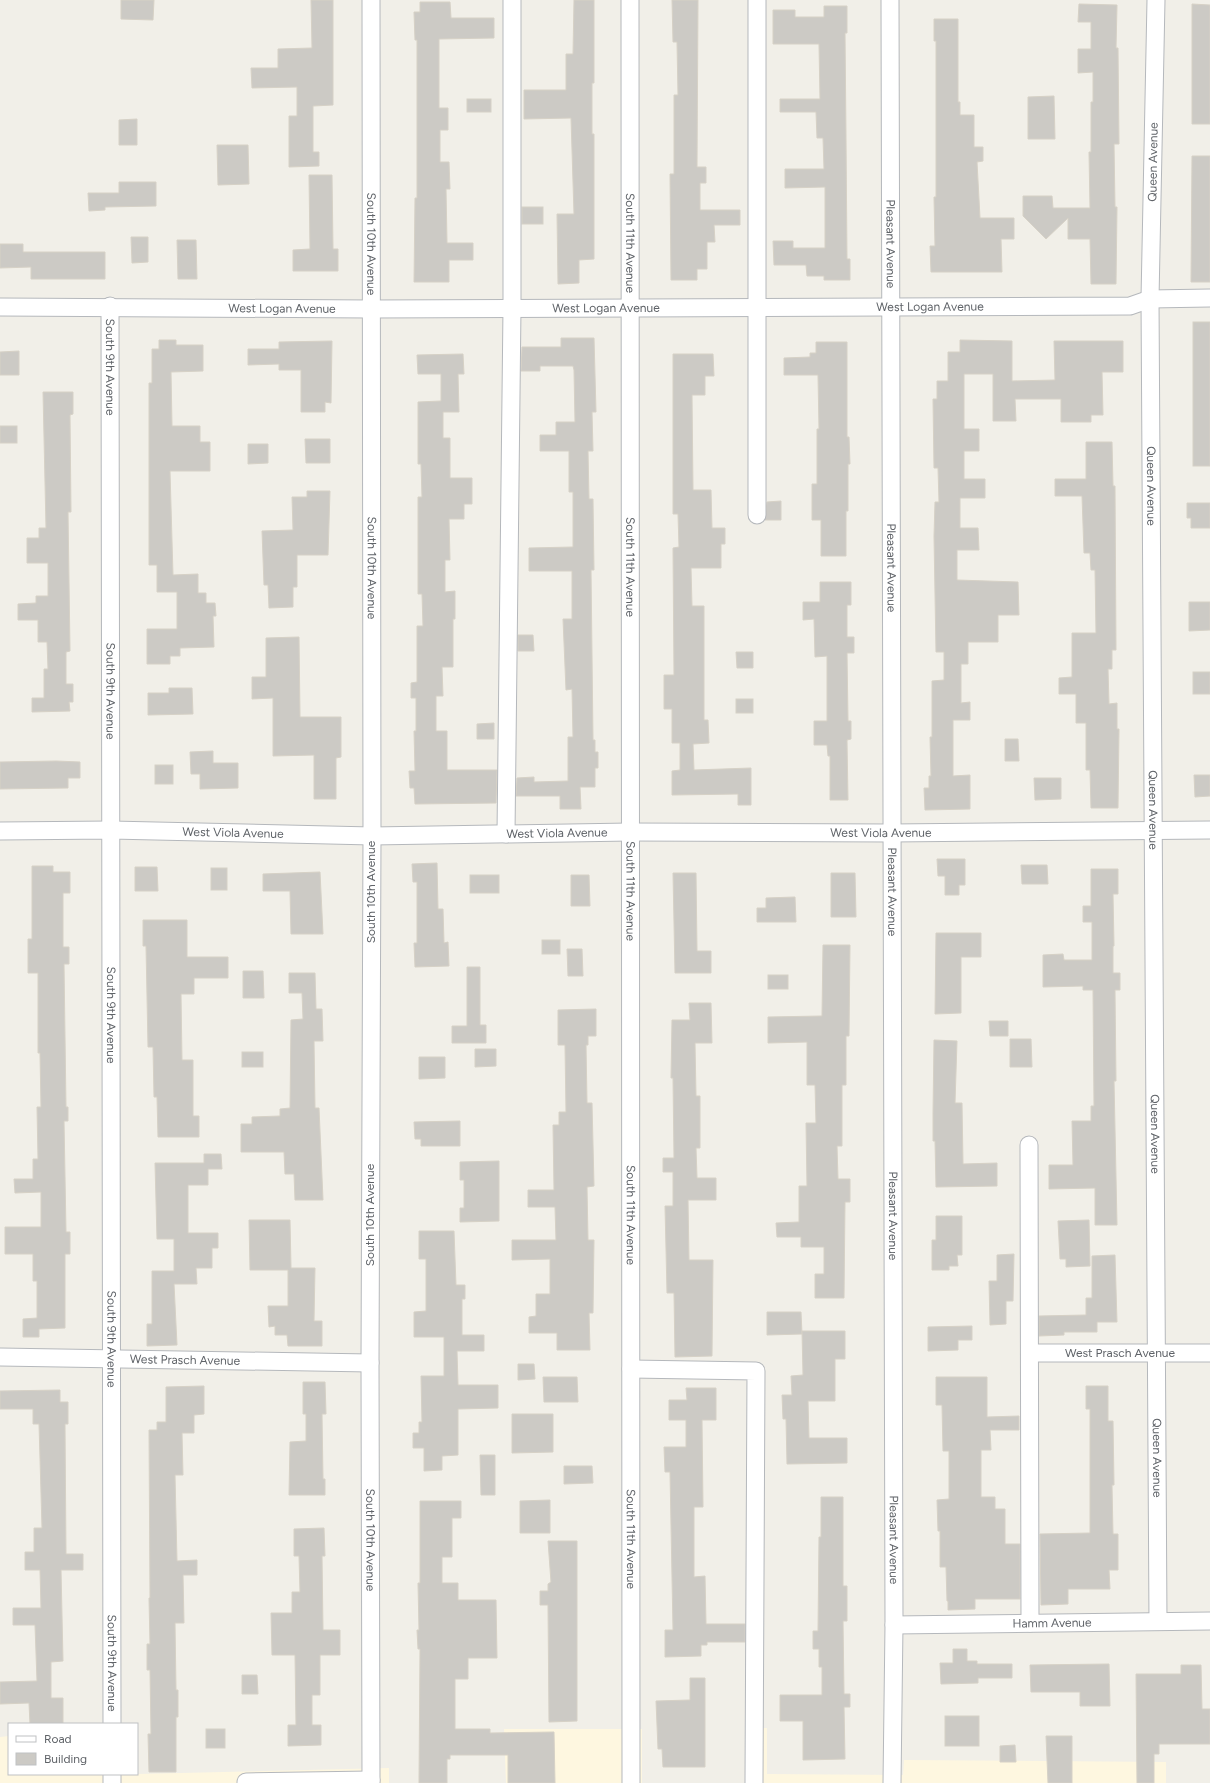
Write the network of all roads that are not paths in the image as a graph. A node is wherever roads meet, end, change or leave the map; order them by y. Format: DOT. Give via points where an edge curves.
graph roads {
  1 [pos="371,0"];
  2 [pos="512,0"];
  3 [pos="630,0"];
  4 [pos="757,0"];
  5 [pos="890,0"];
  6 [pos="1156,0"];
  7 [pos="1210,298"];
  8 [pos="1150,299"];
  9 [pos="110,306"];
  10 [pos="0,307"];
  11 [pos="629,307"];
  12 [pos="512,308"];
  13 [pos="756,308"];
  14 [pos="890,308"];
  15 [pos="370,309"];
  16 [pos="756,515"];
  17 [pos="110,830"];
  18 [pos="1153,830"];
  19 [pos="1210,830"];
  20 [pos="0,831"];
  21 [pos="630,832"];
  22 [pos="892,833"];
  23 [pos="506,834"];
  24 [pos="372,836"];
  25 [pos="1029,1145"];
  26 [pos="1155,1352"];
  27 [pos="1030,1353"];
  28 [pos="1210,1353"];
  29 [pos="0,1357"];
  30 [pos="110,1358"];
  31 [pos="370,1363"];
  32 [pos="631,1369"];
  33 [pos="1158,1621"];
  34 [pos="1210,1622"];
  35 [pos="1030,1623"];
  36 [pos="894,1625"];
  37 [pos="112,1723"];
  38 [pos="371,1782"];
  39 [pos="246,1783"];
  40 [pos="631,1783"];
  41 [pos="754,1783"];
  42 [pos="892,1783"];
  1 -- 15 [label="street, South 10th Avenue"];
  2 -- 12 [label="street"];
  3 -- 11 [label="street, South 11th Avenue"];
  4 -- 13 [label="street"];
  5 -- 14 [label="street, Pleasant Avenue"];
  6 -- 8 [label="street, Queen Avenue"];
  7 -- 8 [label="street, West Logan Avenue"];
  8 -- 14 [label="street, West Logan Avenue" via="1130,306"];
  8 -- 18 [label="street, Queen Avenue"];
  9 -- 10 [label="street, West Logan Avenue"];
  9 -- 15 [label="street, West Logan Avenue"];
  9 -- 17 [label="street, South 9th Avenue"];
  11 -- 12 [label="street, West Logan Avenue"];
  11 -- 13 [label="street, West Logan Avenue"];
  11 -- 21 [label="street, South 11th Avenue"];
  12 -- 15 [label="street, West Logan Avenue"];
  12 -- 23 [label="street"];
  13 -- 14 [label="street, West Logan Avenue"];
  13 -- 16 [label="street"];
  14 -- 22 [label="street, Pleasant Avenue"];
  15 -- 24 [label="street, South 10th Avenue"];
  17 -- 20 [label="street, West Viola Avenue"];
  17 -- 24 [label="street, West Viola Avenue"];
  17 -- 30 [label="street, South 9th Avenue"];
  18 -- 19 [label="street, West Viola Avenue"];
  18 -- 22 [label="street, West Viola Avenue"];
  18 -- 26 [label="street, Queen Avenue"];
  21 -- 22 [label="street, West Viola Avenue"];
  21 -- 23 [label="street, West Viola Avenue"];
  21 -- 32 [label="street, South 11th Avenue"];
  22 -- 36 [label="street, Pleasant Avenue"];
  23 -- 24 [label="street, West Viola Avenue"];
  24 -- 31 [label="street, South 10th Avenue"];
  25 -- 27 [label="street"];
  26 -- 27 [label="street, West Prasch Avenue"];
  26 -- 28 [label="street, West Prasch Avenue"];
  26 -- 33 [label="street, Queen Avenue"];
  27 -- 35 [label="street"];
  29 -- 30 [label="street, West Prasch Avenue"];
  30 -- 31 [label="street, West Prasch Avenue"];
  30 -- 37 [label="street, South 9th Avenue"];
  31 -- 38 [label="street, South 10th Avenue"];
  32 -- 40 [label="street, South 11th Avenue"];
  32 -- 41 [label="street" via="756,1371"];
  33 -- 34 [label="street, Hamm Avenue"];
  33 -- 35 [label="street, Hamm Avenue"];
  35 -- 36 [label="street, Hamm Avenue"];
  36 -- 42 [label="street, Pleasant Avenue"];
  38 -- 39 [label="street"];
}
